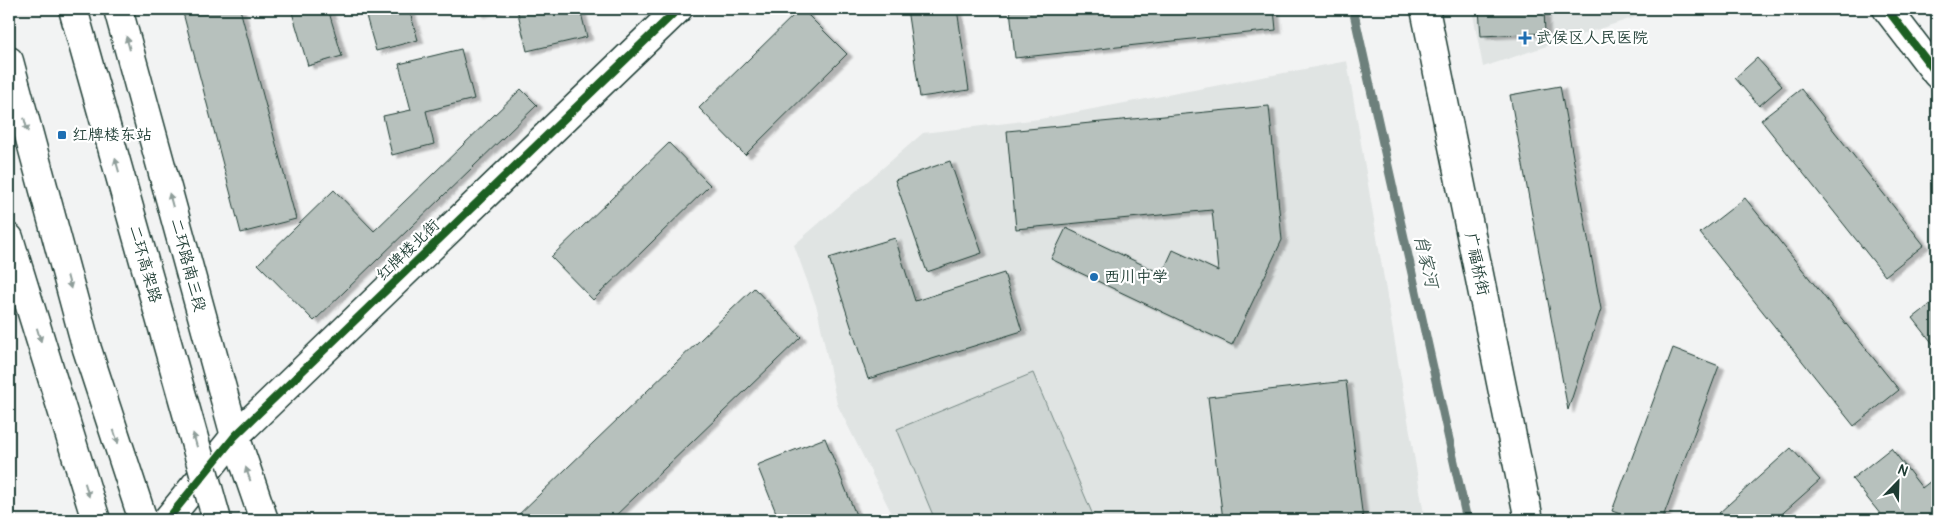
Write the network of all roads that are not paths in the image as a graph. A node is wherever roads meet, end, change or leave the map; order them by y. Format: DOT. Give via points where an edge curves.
graph roads {
  1 [pos="73,9"];
  2 [pos="118,9"];
  3 [pos="678,9"];
  4 [pos="1425,9"];
  5 [pos="1887,9"];
  6 [pos="9,61"];
  7 [pos="1937,74"];
  8 [pos="9,238"];
  9 [pos="235,436"];
  10 [pos="96,520"];
  11 [pos="143,520"];
  12 [pos="167,520"];
  13 [pos="217,520"];
  14 [pos="264,520"];
  15 [pos="1529,520"];
  13 -- 1 [label="main road, 二环高架路, one-way, bridge"];
  9 -- 2 [label="main road, 二环路南三段, one-way"];
  3 -- 9 [label="main road, 红牌楼北街"];
  4 -- 15 [label="main road, 广福桥街"];
  5 -- 7 [label="main road"];
  6 -- 11 [label="main road, one-way" via="87,349"];
  8 -- 10 [label="main road, one-way"];
  9 -- 12 [label="main road, 红牌楼北街"];
  14 -- 9 [label="main road, 二环路南三段, one-way"];
}
